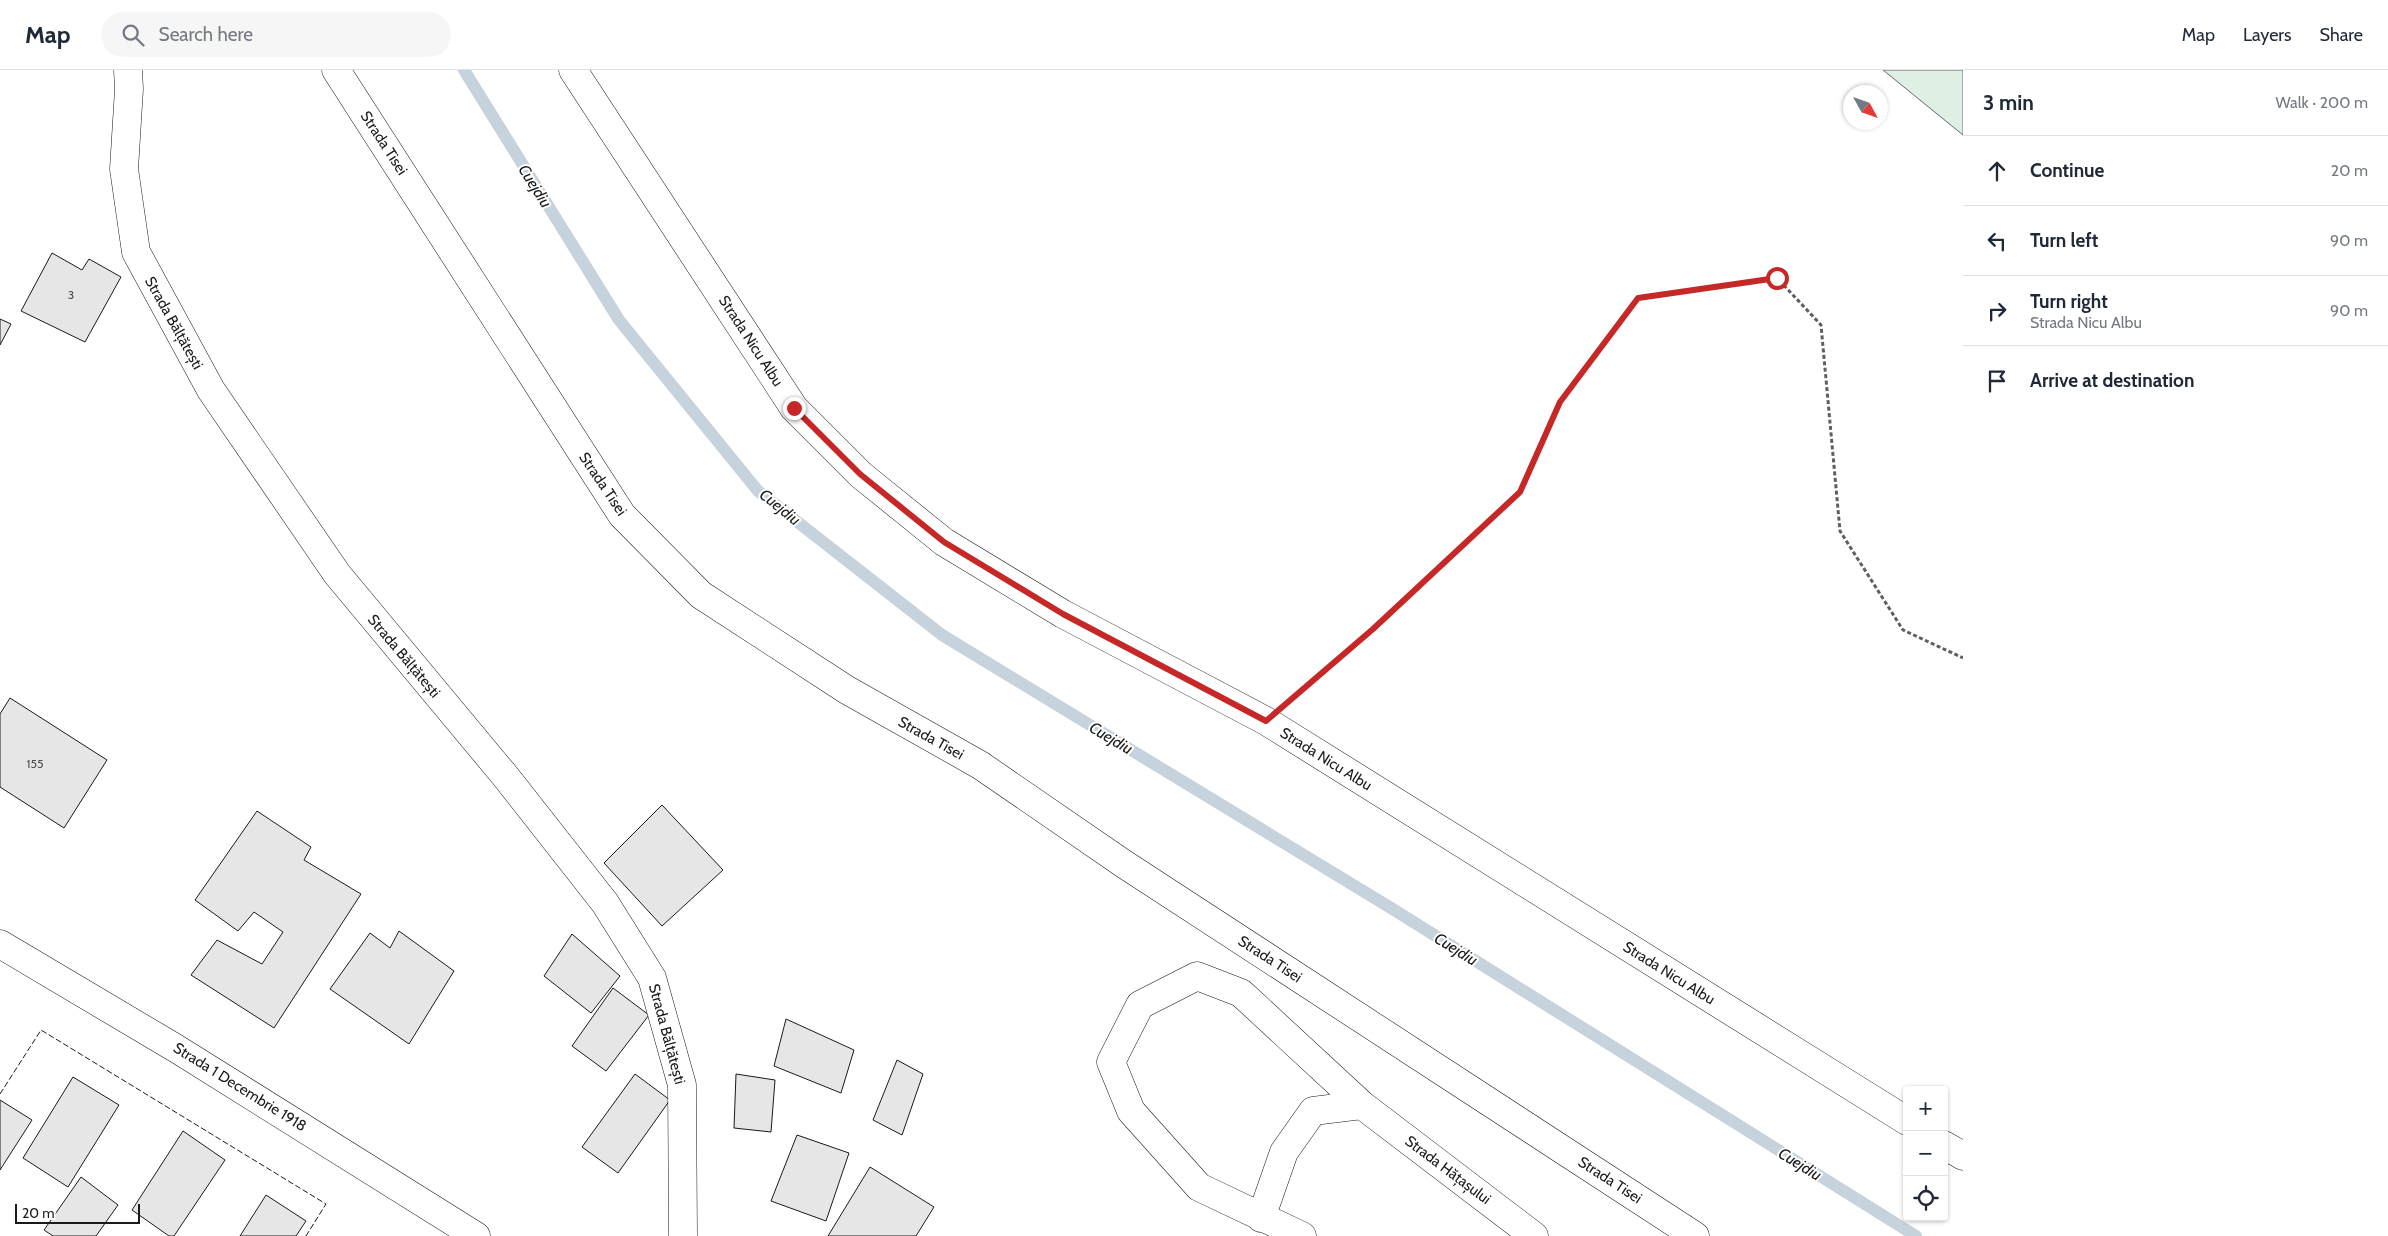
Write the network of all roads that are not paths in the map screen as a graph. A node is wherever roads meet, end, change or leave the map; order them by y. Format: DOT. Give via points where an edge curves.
graph roads {
  1 [pos="128,70"];
  2 [pos="336,70"];
  3 [pos="573,70"];
  4 [pos="2,948"];
  5 [pos="1362,1105"];
  6 [pos="1903,1119"];
  7 [pos="1948,1147"];
  8 [pos="1963,1156"];
  9 [pos="1261,1218"];
  10 [pos="476,1236"];
  11 [pos="683,1236"];
  12 [pos="1302,1236"];
  13 [pos="1534,1236"];
  14 [pos="1695,1236"];
  1 -- 11 [label="street, Strada Bălțătești" via="124,169 136,252 211,390 337,574 506,777 605,903 652,978 682,1085"];
  2 -- 14 [label="street, Strada Tisei" via="622,515 701,595 846,690 980,765 1132,870"];
  3 -- 6 [label="street, Strada Nicu Albu" via="794,408 860,474 944,542 1063,614 1266,721"];
  4 -- 10 [label="street, Strada 1 Decembrie 1918" via="185,1054"];
  5 -- 9 [label="street" via="1313,1111 1284,1152"];
  5 -- 9 [label="street, Strada Hățașului" via="1240,993 1197,976 1140,1005 1111,1062 1131,1111 1199,1187"];
  5 -- 13 [label="street, Strada Hățașului"];
  7 -- 8 [label="street"];
  9 -- 12 [label="street, Strada Hățașului"];
}
